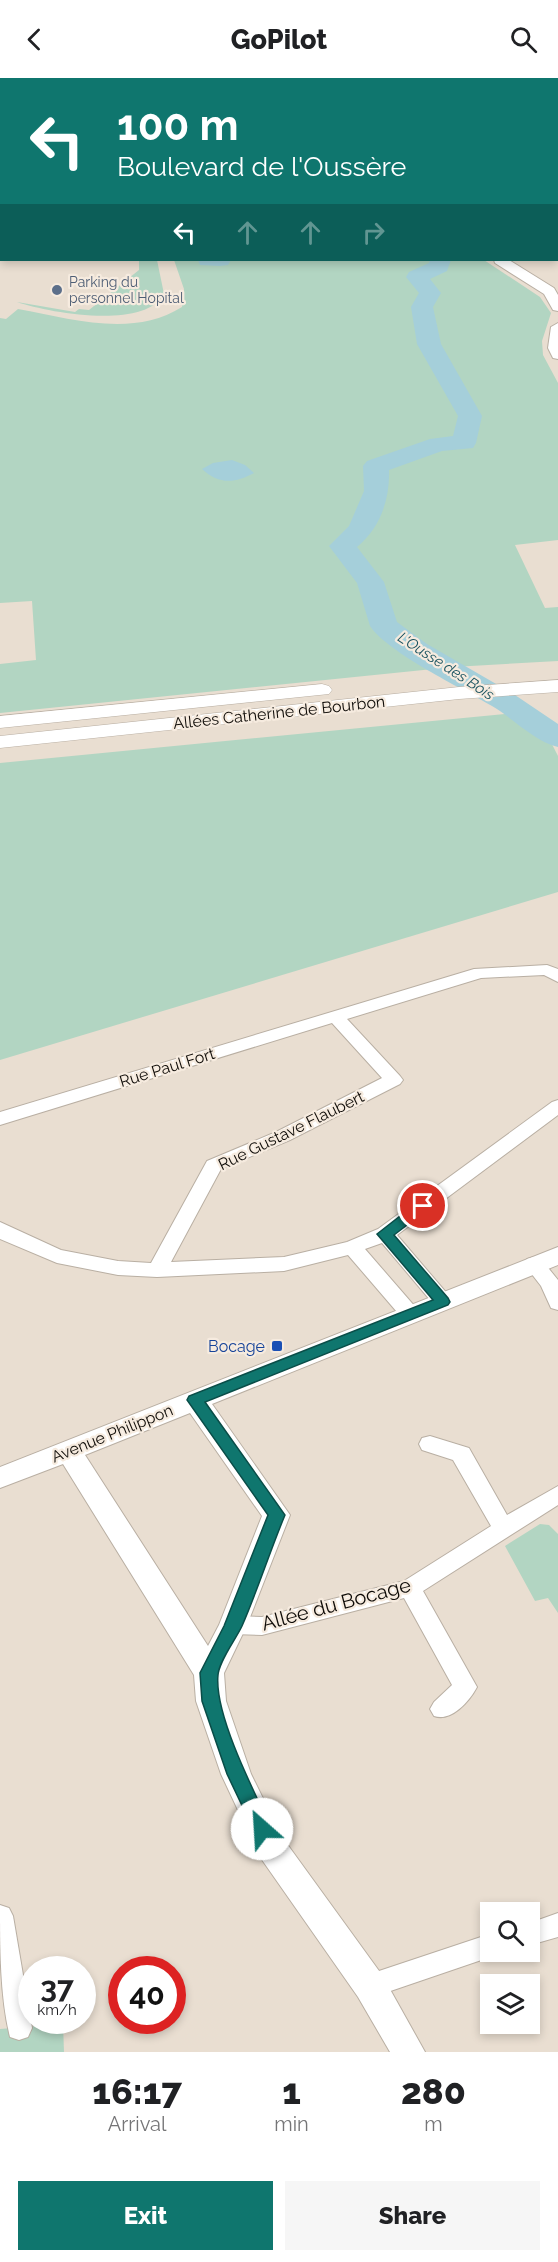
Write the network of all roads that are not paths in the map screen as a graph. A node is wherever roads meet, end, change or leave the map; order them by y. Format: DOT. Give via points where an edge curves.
graph roads {
  1 [pos="502,261"];
  2 [pos="558,307"];
  3 [pos="558,327"];
  4 [pos="557,351"];
  5 [pos="558,671"];
  6 [pos="507,681"];
  7 [pos="558,686"];
  8 [pos="0,722"];
  9 [pos="0,742"];
  10 [pos="558,977"];
  11 [pos="335,1016"];
  12 [pos="558,1106"];
  13 [pos="0,1119"];
  14 [pos="0,1229"];
  15 [pos="385,1234"];
  16 [pos="352,1247"];
  17 [pos="558,1255"];
  18 [pos="534,1264"];
  19 [pos="157,1270"];
  20 [pos="443,1302"];
  21 [pos="558,1304"];
  22 [pos="410,1314"];
  23 [pos="195,1400"];
  24 [pos="430,1444"];
  25 [pos="69,1450"];
  26 [pos="0,1478"];
  27 [pos="555,1502"];
  28 [pos="503,1527"];
  29 [pos="410,1588"];
  30 [pos="233,1626"];
  31 [pos="209,1673"];
  32 [pos="442,1709"];
  33 [pos="0,1916"];
  34 [pos="558,1925"];
  35 [pos="540,1931"];
  36 [pos="480,1949"];
  37 [pos="370,1986"];
  38 [pos="18,2022"];
  39 [pos="408,2052"];
  1 -- 2 [label="street" via="549,291"];
  3 -- 4 [label="street"];
  5 -- 6 [label="main road, Allées Catherine de Bourbon"];
  6 -- 7 [label="main road, Allées Catherine de Bourbon"];
  6 -- 8 [label="main road, Allées Catherine de Bourbon" via="444,678"];
  6 -- 9 [label="main road, Allées Catherine de Bourbon" via="459,693"];
  10 -- 11 [label="street, Rue Paul Fort" via="547,970 480,973"];
  11 -- 13 [label="street, Rue Paul Fort"];
  11 -- 19 [label="street, Rue Gustave Flaubert" via="394,1080 283,1136 214,1165"];
  12 -- 15 [label="street"];
  14 -- 19 [label="street" via="57,1256 118,1268"];
  15 -- 16 [label="street"];
  15 -- 20 [label="street"];
  16 -- 19 [label="street" via="284,1263"];
  16 -- 22 [label="street"];
  17 -- 18 [label="street, Avenue Philippon"];
  18 -- 20 [label="street, Avenue Philippon"];
  18 -- 21 [label="street" via="550,1283"];
  20 -- 22 [label="street, Avenue Philippon"];
  22 -- 23 [label="street, Avenue Philippon"];
  23 -- 25 [label="street, Avenue Philippon"];
  23 -- 30 [label="street" via="276,1515"];
  24 -- 28 [label="street" via="461,1454"];
  25 -- 26 [label="street, Avenue Philippon"];
  25 -- 31 [label="street"];
  27 -- 28 [label="street, Allée du Bocage"];
  28 -- 29 [label="street, Allée du Bocage"];
  29 -- 30 [label="street, Allée du Bocage" via="262,1626"];
  29 -- 32 [label="street" via="465,1687"];
  30 -- 31 [label="street"];
  31 -- 37 [label="street" via="211,1701 236,1774 271,1847"];
  33 -- 38 [label="street"];
  34 -- 35 [label="street"];
  36 -- 37 [label="street"];
  37 -- 39 [label="street"];
}
